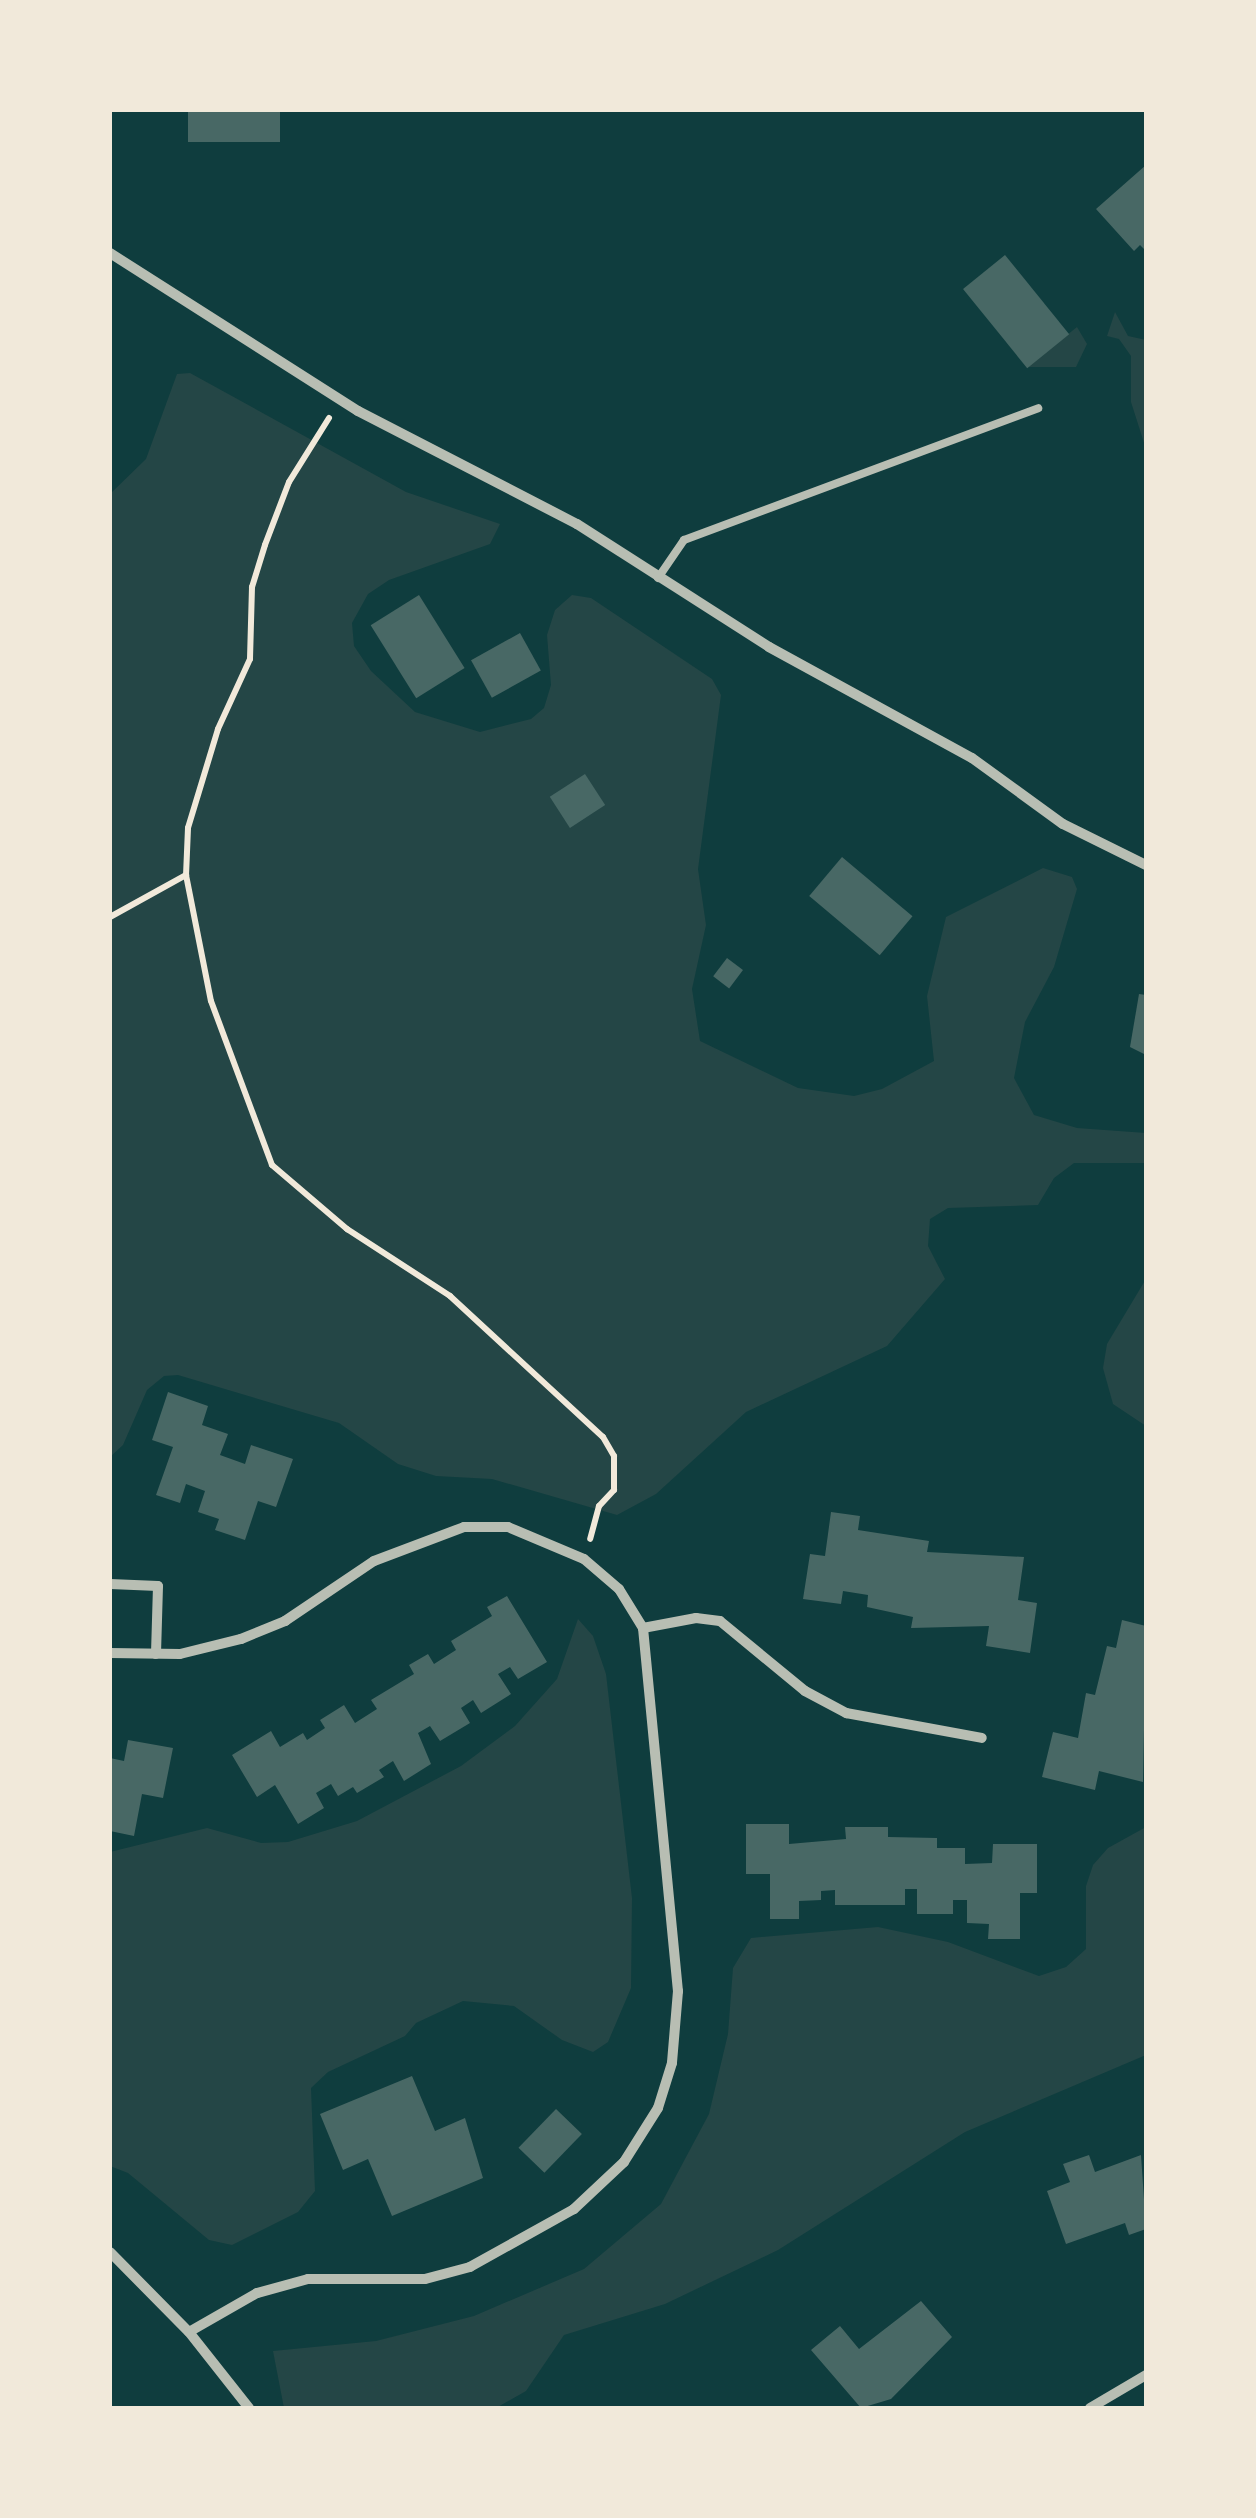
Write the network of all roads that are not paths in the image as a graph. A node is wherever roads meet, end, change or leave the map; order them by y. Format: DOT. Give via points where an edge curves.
graph roads {
  1 [pos="110,253"];
  2 [pos="1038,408"];
  3 [pos="658,578"];
  4 [pos="1146,865"];
  5 [pos="110,1584"];
  6 [pos="643,1628"];
  7 [pos="110,1653"];
  8 [pos="156,1654"];
  9 [pos="982,1738"];
  10 [pos="110,2252"];
  11 [pos="189,2332"];
  12 [pos="1146,2375"];
  13 [pos="249,2408"];
  14 [pos="1090,2408"];
  1 -- 3 [label="street" via="340,400 577,524"];
  2 -- 3 [label="lane" via="684,540"];
  3 -- 4 [label="street" via="972,758 1063,824"];
  5 -- 8 [label="street" via="158,1586"];
  6 -- 8 [label="street" via="619,1589 584,1559 508,1527 464,1527 374,1561 285,1621 242,1640"];
  6 -- 9 [label="street" via="696,1618 720,1622 805,1691 846,1713"];
  6 -- 11 [label="street" via="678,1991 672,2063 658,2108 624,2162 574,2209 470,2267 425,2278 308,2280 258,2292"];
  7 -- 8 [label="street"];
  10 -- 11 [label="street"];
  11 -- 13 [label="street"];
  12 -- 14 [label="street"];
}
